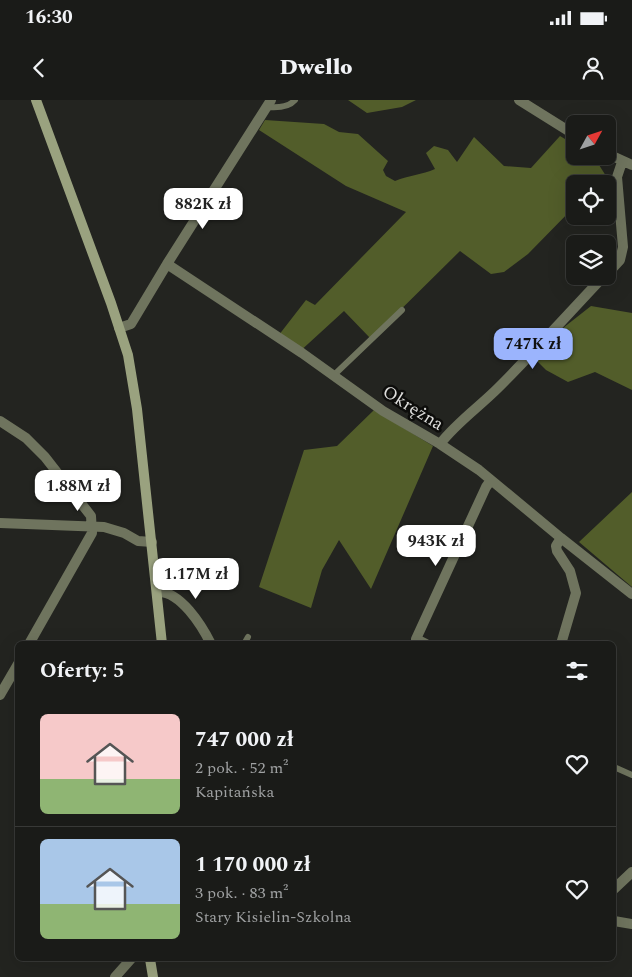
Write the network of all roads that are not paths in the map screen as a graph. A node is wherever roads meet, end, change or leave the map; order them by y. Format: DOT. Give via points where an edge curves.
graph roads {
  1 [pos="36,100"];
  2 [pos="295,100"];
  3 [pos="519,100"];
  4 [pos="269,104"];
  5 [pos="566,129"];
  6 [pos="627,163"];
  7 [pos="167,264"];
  8 [pos="616,264"];
  9 [pos="596,285"];
  10 [pos="402,310"];
  11 [pos="119,328"];
  12 [pos="334,375"];
  13 [pos="0,421"];
  14 [pos="440,444"];
  15 [pos="491,480"];
  16 [pos="0,525"];
  17 [pos="92,525"];
  18 [pos="561,538"];
  19 [pos="152,542"];
  20 [pos="157,592"];
  21 [pos="632,594"];
  22 [pos="248,637"];
  23 [pos="31,641"];
  24 [pos="162,641"];
  25 [pos="209,641"];
  26 [pos="246,641"];
  27 [pos="418,641"];
  28 [pos="562,641"];
  29 [pos="15,669"];
  30 [pos="0,695"];
  31 [pos="616,768"];
  32 [pos="632,775"];
  33 [pos="632,872"];
  34 [pos="616,887"];
  35 [pos="616,921"];
  36 [pos="632,924"];
  37 [pos="129,961"];
  38 [pos="150,961"];
  39 [pos="116,977"];
  40 [pos="153,977"];
  1 -- 11 [label="street"];
  2 -- 4 [label="lane" via="288,106"];
  3 -- 5 [label="street"];
  4 -- 7 [label="street"];
  6 -- 8 [label="street" via="617,177 623,247"];
  7 -- 11 [label="street" via="131,324"];
  7 -- 12 [label="street, Okrężna"];
  9 -- 14 [label="street" via="528,358"];
  10 -- 12 [label="lane"];
  11 -- 19 [label="street" via="133,380"];
  12 -- 14 [label="street, Okrężna" via="383,411"];
  13 -- 17 [label="street" via="46,456 91,516"];
  14 -- 15 [label="street, Okrężna"];
  15 -- 18 [label="street, Okrężna"];
  15 -- 27 [label="street" via="416,640"];
  16 -- 17 [label="street"];
  17 -- 19 [label="street" via="124,533 138,542"];
  17 -- 23 [label="street" via="92,533"];
  18 -- 21 [label="street, Okrężna"];
  18 -- 28 [label="street" via="556,551 570,571 576,593"];
  19 -- 20 [label="street"];
  20 -- 24 [label="street"];
  20 -- 25 [label="street" via="164,591 177,598 200,624"];
  22 -- 26 [label="lane"];
  29 -- 30 [label="street"];
  31 -- 32 [label="lane"];
  33 -- 34 [label="street"];
  35 -- 36 [label="street"];
  37 -- 39 [label="street"];
  38 -- 40 [label="street"];
}
